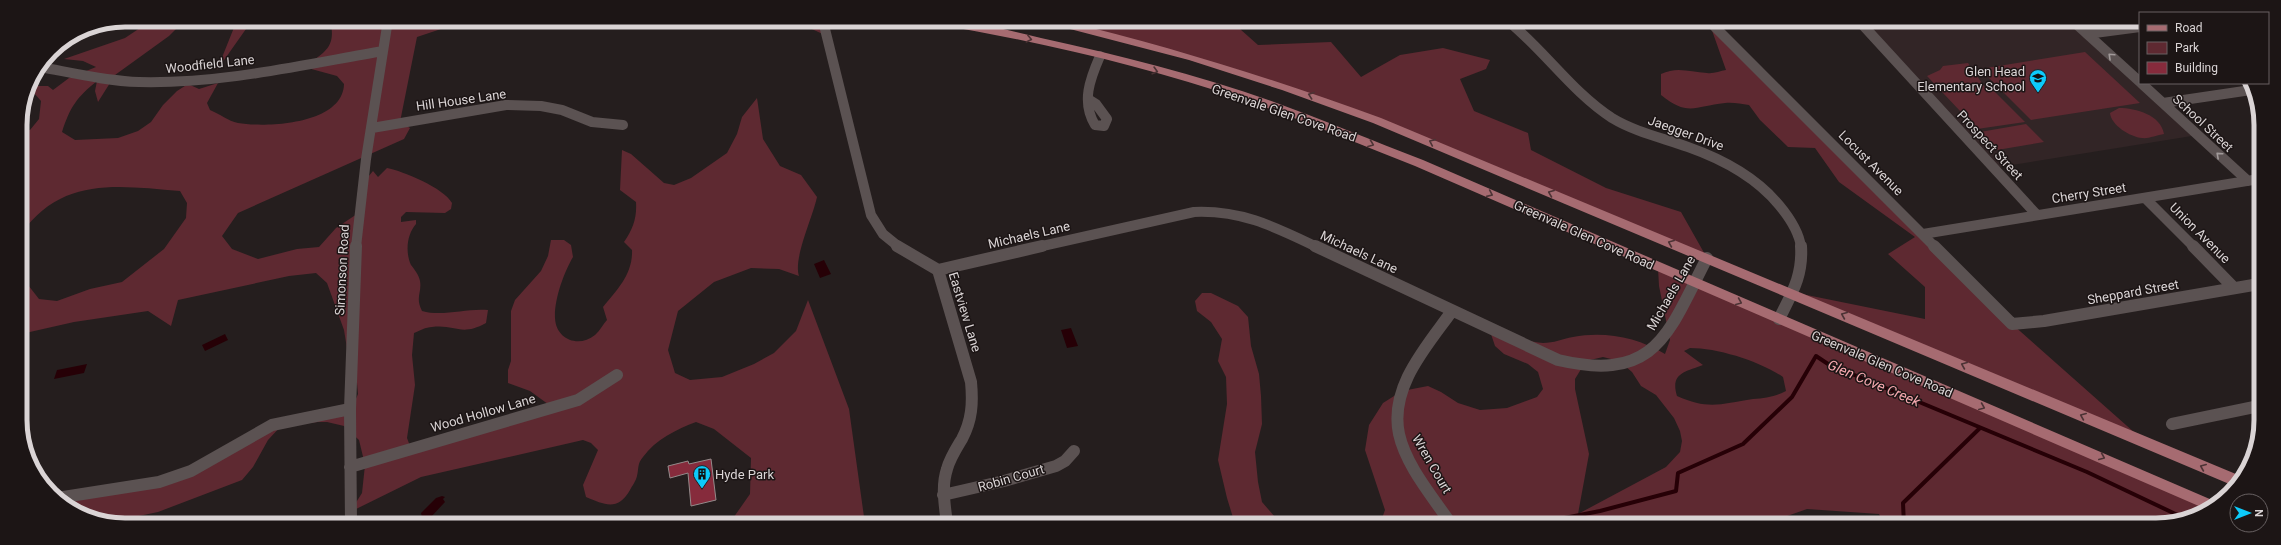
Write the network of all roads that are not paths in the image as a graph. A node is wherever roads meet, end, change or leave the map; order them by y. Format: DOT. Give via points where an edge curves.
graph roads {
  1 [pos="387,27"];
  2 [pos="824,27"];
  3 [pos="973,27"];
  4 [pos="1076,27"];
  5 [pos="1517,27"];
  6 [pos="1715,27"];
  7 [pos="1865,27"];
  8 [pos="2080,27"];
  9 [pos="2139,27"];
  10 [pos="2088,34"];
  11 [pos="383,51"];
  12 [pos="1100,56"];
  13 [pos="46,68"];
  14 [pos="2139,82"];
  15 [pos="2141,84"];
  16 [pos="2248,91"];
  17 [pos="1088,99"];
  18 [pos="2163,103"];
  19 [pos="623,125"];
  20 [pos="372,128"];
  21 [pos="2254,180"];
  22 [pos="2248,181"];
  23 [pos="2145,198"];
  24 [pos="2037,215"];
  25 [pos="1923,234"];
  26 [pos="1707,258"];
  27 [pos="938,270"];
  28 [pos="1693,283"];
  29 [pos="2254,285"];
  30 [pos="2234,288"];
  31 [pos="1792,292"];
  32 [pos="1452,311"];
  33 [pos="1780,319"];
  34 [pos="2012,324"];
  35 [pos="617,375"];
  36 [pos="2254,407"];
  37 [pos="350,409"];
  38 [pos="2172,424"];
  39 [pos="1074,451"];
  40 [pos="350,467"];
  41 [pos="2233,480"];
  42 [pos="943,495"];
  43 [pos="64,497"];
  44 [pos="2208,503"];
  45 [pos="350,518"];
  46 [pos="946,518"];
  47 [pos="1447,518"];
  1 -- 11 [label="street, Simonson Road"];
  2 -- 27 [label="street, Eastview Lane" via="871,215 877,229 887,240"];
  3 -- 12 [label="main road, Greenvale Glen Cove Road, one-way"];
  26 -- 4 [label="main road, Greenvale Glen Cove Road, one-way" via="1337,104 1222,66"];
  5 -- 31 [label="street, Jaegger Drive" via="1581,93 1611,117 1652,137 1714,157 1741,171 1768,192 1790,218 1799,242 1802,264"];
  6 -- 25 [label="street, Locust Avenue"];
  7 -- 24 [label="street, Prospect Street"];
  8 -- 10 [label="street, School Street"];
  9 -- 10 [label="street"];
  14 -- 10 [label="street, School Street, one-way"];
  11 -- 13 [label="street, Woodfield Lane" via="225,78 176,82 107,79"];
  11 -- 20 [label="street, Simonson Road"];
  12 -- 17 [label="street" via="1089,83"];
  12 -- 28 [label="main road, Greenvale Glen Cove Road, one-way" via="1246,97 1292,114 1419,163"];
  15 -- 18 [label="street, School Street"];
  16 -- 18 [label="street"];
  22 -- 18 [label="street, School Street, one-way"];
  19 -- 20 [label="street, Hill House Lane" via="592,122 562,110 541,106 506,105"];
  20 -- 37 [label="street, Simonson Road" via="356,244"];
  21 -- 22 [label="street, Cherry Street"];
  22 -- 23 [label="street, Cherry Street"];
  23 -- 24 [label="street, Cherry Street"];
  23 -- 30 [label="street, Union Avenue"];
  24 -- 25 [label="street, Cherry Street"];
  25 -- 34 [label="street, Locust Avenue"];
  26 -- 28 [label="street, Michaels Lane"];
  26 -- 31 [label="main road, Greenvale Glen Cove Road"];
  27 -- 32 [label="street, Michaels Lane" via="1172,216 1215,211 1261,221"];
  27 -- 42 [label="street, Eastview Lane" via="971,382 973,400 970,421 945,474"];
  28 -- 32 [label="street, Michaels Lane" via="1667,332 1653,350 1636,360 1610,366 1583,366 1558,360"];
  28 -- 33 [label="main road, Greenvale Glen Cove Road, one-way"];
  29 -- 30 [label="street, Sheppard Street"];
  30 -- 34 [label="street, Sheppard Street" via="2044,321"];
  31 -- 33 [label="street, Jaegger Drive"];
  41 -- 31 [label="main road, Greenvale Glen Cove Road, one-way"];
  32 -- 47 [label="street, Wren Court" via="1417,362 1402,391 1397,411 1399,434 1407,452"];
  33 -- 44 [label="main road, Greenvale Glen Cove Road, one-way"];
  35 -- 40 [label="street, Wood Hollow Lane" via="578,400"];
  36 -- 38 [label="street"];
  37 -- 40 [label="street, Simonson Road"];
  37 -- 43 [label="street" via="272,425 192,471 159,482"];
  39 -- 42 [label="street, Robin Court" via="1056,466"];
  40 -- 45 [label="street, Simonson Road"];
  42 -- 46 [label="street, Eastview Lane"];
}
